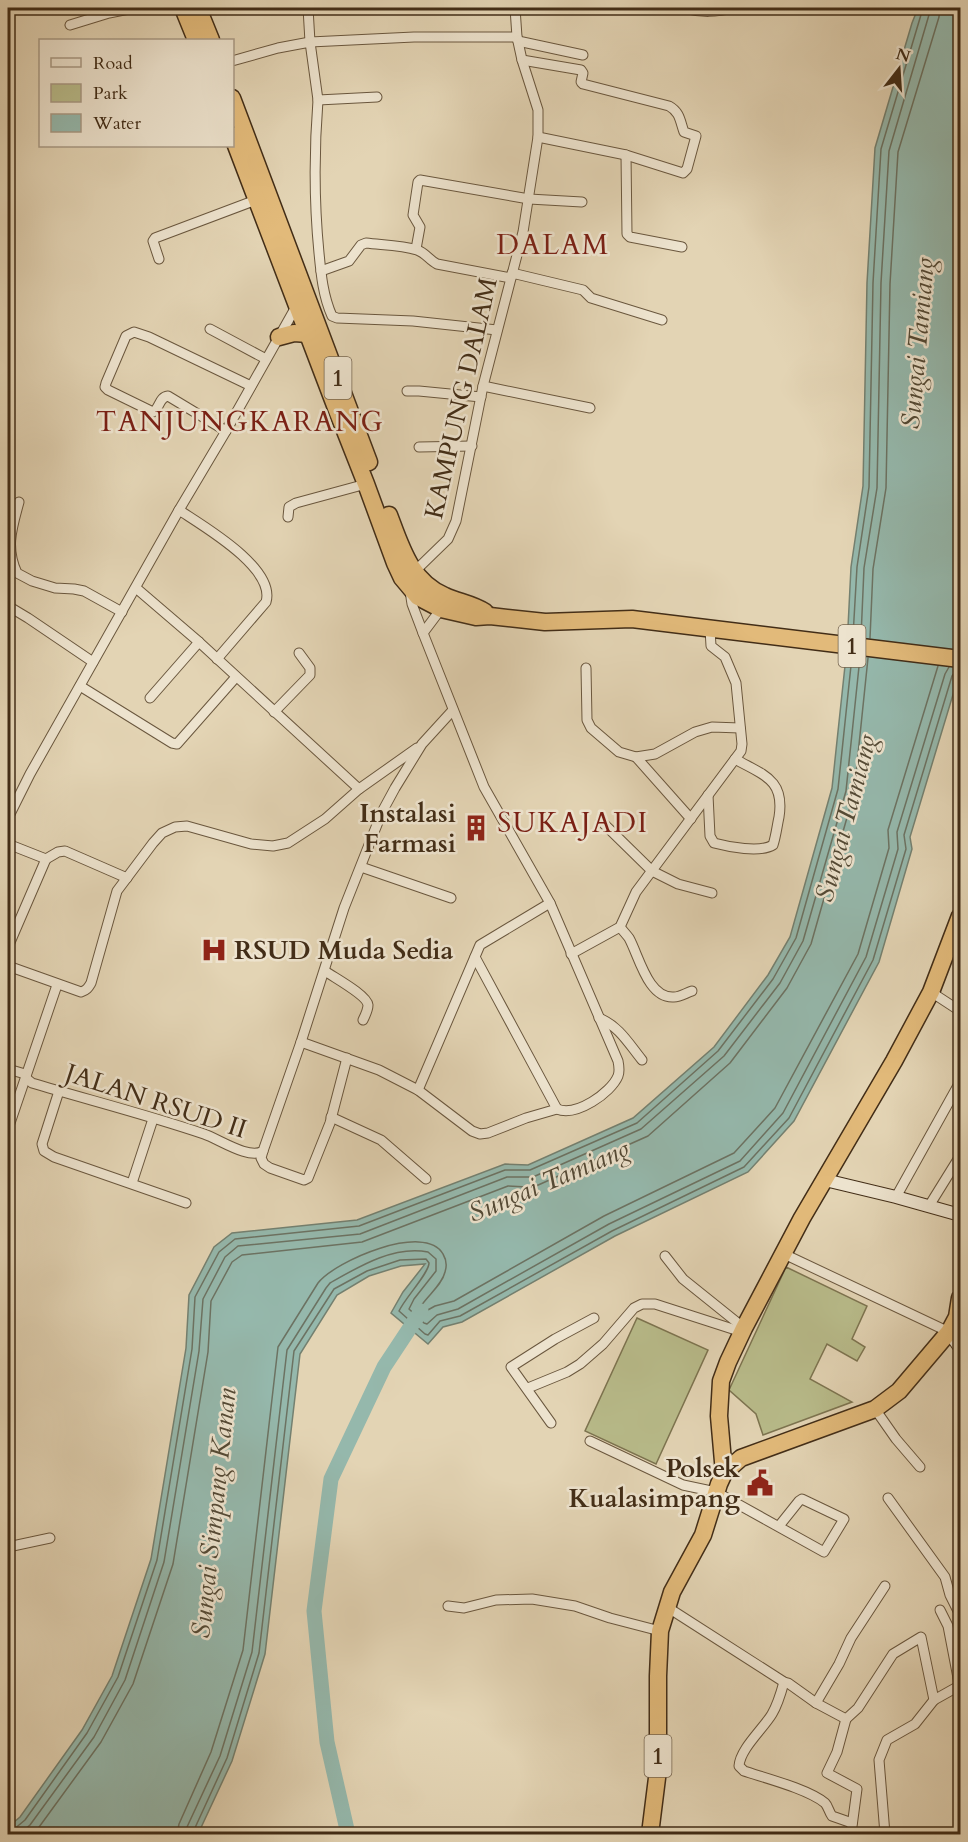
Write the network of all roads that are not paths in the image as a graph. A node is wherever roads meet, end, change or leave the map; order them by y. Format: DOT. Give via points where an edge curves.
graph roads {
  1 [pos="134,8"];
  2 [pos="183,8"];
  3 [pos="198,8"];
  4 [pos="308,8"];
  5 [pos="515,8"];
  6 [pos="684,8"];
  7 [pos="734,8"];
  8 [pos="70,25"];
  9 [pos="196,39"];
  10 [pos="211,39"];
  11 [pos="518,39"];
  12 [pos="310,42"];
  13 [pos="583,55"];
  14 [pos="234,60"];
  15 [pos="522,60"];
  16 [pos="376,97"];
  17 [pos="318,100"];
  18 [pos="234,103"];
  19 [pos="538,137"];
  20 [pos="234,140"];
  21 [pos="626,155"];
  22 [pos="528,199"];
  23 [pos="256,200"];
  24 [pos="582,202"];
  25 [pos="682,247"];
  26 [pos="416,249"];
  27 [pos="159,259"];
  28 [pos="321,271"];
  29 [pos="511,275"];
  30 [pos="311,303"];
  31 [pos="662,320"];
  32 [pos="210,329"];
  33 [pos="497,330"];
  34 [pos="308,334"];
  35 [pos="279,337"];
  36 [pos="266,359"];
  37 [pos="251,386"];
  38 [pos="483,386"];
  39 [pos="407,391"];
  40 [pos="481,397"];
  41 [pos="342,407"];
  42 [pos="590,408"];
  43 [pos="226,431"];
  44 [pos="472,446"];
  45 [pos="419,447"];
  46 [pos="366,484"];
  47 [pos="18,502"];
  48 [pos="179,510"];
  49 [pos="288,517"];
  50 [pos="414,572"];
  51 [pos="136,588"];
  52 [pos="410,590"];
  53 [pos="8,606"];
  54 [pos="441,609"];
  55 [pos="122,612"];
  56 [pos="490,616"];
  57 [pos="710,629"];
  58 [pos="423,633"];
  59 [pos="199,642"];
  60 [pos="299,653"];
  61 [pos="217,659"];
  62 [pos="960,659"];
  63 [pos="93,662"];
  64 [pos="586,668"];
  65 [pos="236,677"];
  66 [pos="80,686"];
  67 [pos="150,698"];
  68 [pos="453,710"];
  69 [pos="274,712"];
  70 [pos="741,728"];
  71 [pos="422,744"];
  72 [pos="636,757"];
  73 [pos="735,759"];
  74 [pos="359,789"];
  75 [pos="708,795"];
  76 [pos="8,818"];
  77 [pos="691,819"];
  78 [pos="601,821"];
  79 [pos="13,846"];
  80 [pos="46,860"];
  81 [pos="360,867"];
  82 [pos="652,871"];
  83 [pos="127,878"];
  84 [pos="712,893"];
  85 [pos="451,898"];
  86 [pos="550,903"];
  87 [pos="960,916"];
  88 [pos="620,927"];
  89 [pos="8,947"];
  90 [pos="572,954"];
  91 [pos="475,957"];
  92 [pos="8,966"];
  93 [pos="325,972"];
  94 [pos="57,985"];
  95 [pos="692,991"];
  96 [pos="931,992"];
  97 [pos="960,1011"];
  98 [pos="599,1018"];
  99 [pos="363,1020"];
  100 [pos="302,1042"];
  101 [pos="347,1058"];
  102 [pos="642,1060"];
  103 [pos="8,1069"];
  104 [pos="25,1074"];
  105 [pos="960,1082"];
  106 [pos="418,1090"];
  107 [pos="59,1091"];
  108 [pos="557,1109"];
  109 [pos="332,1117"];
  110 [pos="153,1119"];
  111 [pos="8,1130"];
  112 [pos="263,1151"];
  113 [pos="960,1156"];
  114 [pos="426,1179"];
  115 [pos="825,1180"];
  116 [pos="132,1183"];
  117 [pos="896,1197"];
  118 [pos="186,1203"];
  119 [pos="929,1206"];
  120 [pos="960,1215"];
  121 [pos="784,1254"];
  122 [pos="665,1256"];
  123 [pos="960,1298"];
  124 [pos="594,1318"];
  125 [pos="743,1330"];
  126 [pos="949,1332"];
  127 [pos="960,1348"];
  128 [pos="528,1388"];
  129 [pos="875,1409"];
  130 [pos="551,1423"];
  131 [pos="590,1441"];
  132 [pos="722,1448"];
  133 [pos="741,1458"];
  134 [pos="920,1467"];
  135 [pos="724,1473"];
  136 [pos="716,1492"];
  137 [pos="888,1498"];
  138 [pos="779,1526"];
  139 [pos="50,1538"];
  140 [pos="8,1547"];
  141 [pos="885,1586"];
  142 [pos="448,1606"];
  143 [pos="667,1607"];
  144 [pos="940,1610"];
  145 [pos="960,1615"];
  146 [pos="660,1631"];
  147 [pos="959,1678"];
  148 [pos="784,1682"];
  149 [pos="934,1700"];
  150 [pos="816,1703"];
  151 [pos="846,1719"];
  152 [pos="852,1823"];
  153 [pos="650,1834"];
  154 [pos="851,1834"];
  155 [pos="885,1834"];
  1 -- 8 [label="street"];
  2 -- 9 [label="highway"];
  3 -- 10 [label="highway"];
  4 -- 12 [label="street"];
  5 -- 11 [label="street, KAMPUNG DALAM"];
  6 -- 7 [label="street" via="713,12"];
  11 -- 12 [label="street" via="414,37"];
  11 -- 13 [label="street"];
  11 -- 15 [label="street, KAMPUNG DALAM"];
  12 -- 14 [label="street"];
  12 -- 17 [label="street"];
  15 -- 19 [label="street, KAMPUNG DALAM" via="538,110"];
  15 -- 21 [label="street" via="581,70 583,84 669,106 680,117 684,132 695,135 684,173"];
  16 -- 17 [label="street"];
  17 -- 28 [label="street" via="314,142"];
  18 -- 30 [label="highway, 1"];
  19 -- 21 [label="street"];
  19 -- 22 [label="street, KAMPUNG DALAM"];
  20 -- 23 [label="highway, 1"];
  21 -- 25 [label="street" via="627,234"];
  22 -- 24 [label="street"];
  22 -- 26 [label="street" via="420,180 413,215 420,226"];
  22 -- 29 [label="street, KAMPUNG DALAM"];
  23 -- 27 [label="street" via="155,238"];
  23 -- 30 [label="highway, 1"];
  26 -- 28 [label="street" via="364,243 349,261"];
  26 -- 29 [label="street" via="435,263"];
  28 -- 30 [label="street"];
  29 -- 31 [label="street" via="583,290 591,298"];
  29 -- 33 [label="street, KAMPUNG DALAM"];
  30 -- 33 [label="street" via="337,318"];
  30 -- 34 [label="highway, 1"];
  30 -- 35 [label="street"];
  30 -- 41 [label="highway, 1"];
  32 -- 36 [label="street"];
  33 -- 38 [label="street, KAMPUNG DALAM"];
  34 -- 35 [label="highway"];
  34 -- 41 [label="highway, 1"];
  35 -- 36 [label="street"];
  36 -- 37 [label="street"];
  37 -- 43 [label="street"];
  37 -- 43 [label="street" via="149,337 134,332 126,336 106,383 108,390 153,412 162,398 168,396"];
  38 -- 40 [label="street, KAMPUNG DALAM"];
  38 -- 42 [label="street"];
  39 -- 40 [label="street"];
  40 -- 44 [label="street, KAMPUNG DALAM"];
  41 -- 46 [label="highway, 1"];
  41 -- 50 [label="highway, 1"];
  43 -- 48 [label="street"];
  44 -- 45 [label="street"];
  44 -- 50 [label="street, KAMPUNG DALAM" via="451,535"];
  46 -- 49 [label="street" via="292,504"];
  46 -- 52 [label="highway, 1" via="395,563"];
  47 -- 55 [label="street" via="9,540 17,573 55,588 84,591"];
  48 -- 51 [label="street"];
  48 -- 61 [label="street" via="238,552 254,568 268,592 267,602"];
  50 -- 56 [label="highway, 1" via="434,591"];
  51 -- 55 [label="street"];
  51 -- 59 [label="street"];
  52 -- 54 [label="highway, 1"];
  52 -- 58 [label="street"];
  53 -- 63 [label="street"];
  54 -- 56 [label="highway, 1" via="468,616"];
  54 -- 58 [label="street"];
  55 -- 63 [label="street"];
  56 -- 57 [label="highway, 1" via="545,622 632,619"];
  57 -- 62 [label="highway, 1"];
  57 -- 70 [label="street" via="711,645 725,657 736,683"];
  58 -- 68 [label="street"];
  59 -- 61 [label="street"];
  59 -- 67 [label="street"];
  60 -- 69 [label="street" via="310,668 310,675"];
  61 -- 65 [label="street"];
  63 -- 66 [label="street"];
  64 -- 72 [label="street" via="589,724 618,752"];
  65 -- 66 [label="street" via="176,744"];
  65 -- 69 [label="street"];
  66 -- 76 [label="street"];
  68 -- 71 [label="street, JALAN RSUD II"];
  68 -- 86 [label="street" via="484,787"];
  69 -- 74 [label="street"];
  70 -- 72 [label="street" via="695,732 656,754"];
  70 -- 73 [label="street" via="741,751"];
  71 -- 74 [label="street"];
  71 -- 81 [label="street, JALAN RSUD II" via="387,800"];
  72 -- 77 [label="street"];
  73 -- 75 [label="street"];
  73 -- 75 [label="street" via="765,775 779,792 773,844 766,848 741,848 714,843 710,836"];
  74 -- 83 [label="street" via="325,819 288,843 251,844 192,826 175,827 162,833"];
  75 -- 77 [label="street"];
  77 -- 82 [label="street"];
  78 -- 82 [label="street"];
  79 -- 80 [label="street"];
  80 -- 83 [label="street" via="65,851"];
  80 -- 89 [label="street"];
  81 -- 85 [label="street"];
  81 -- 93 [label="street, JALAN RSUD II"];
  82 -- 84 [label="street" via="678,884"];
  82 -- 88 [label="street" via="632,898"];
  83 -- 94 [label="street" via="117,891 88,989 81,992"];
  86 -- 90 [label="street"];
  86 -- 91 [label="street" via="482,943"];
  87 -- 96 [label="highway"];
  88 -- 90 [label="street"];
  88 -- 95 [label="street" via="656,990 670,997"];
  90 -- 98 [label="street"];
  91 -- 106 [label="street"];
  91 -- 108 [label="street"];
  92 -- 94 [label="street"];
  93 -- 99 [label="street" via="366,1001"];
  93 -- 100 [label="street, JALAN RSUD II"];
  94 -- 104 [label="street"];
  96 -- 97 [label="street"];
  96 -- 115 [label="highway"];
  98 -- 102 [label="street" via="618,1029"];
  98 -- 108 [label="street" via="618,1061 618,1076 591,1103"];
  100 -- 101 [label="street"];
  100 -- 112 [label="street, JALAN RSUD II"];
  101 -- 106 [label="street"];
  101 -- 109 [label="street"];
  103 -- 104 [label="street, JALAN RSUD II"];
  104 -- 107 [label="street, JALAN RSUD II" via="32,1083"];
  104 -- 111 [label="street"];
  105 -- 117 [label="street"];
  106 -- 108 [label="street" via="480,1134"];
  107 -- 110 [label="street, JALAN RSUD II"];
  107 -- 116 [label="street" via="42,1144 44,1151"];
  109 -- 112 [label="street" via="306,1179 266,1166 261,1158"];
  109 -- 114 [label="street" via="381,1140"];
  110 -- 112 [label="street, JALAN RSUD II" via="204,1134 247,1153"];
  110 -- 116 [label="street"];
  113 -- 119 [label="street"];
  115 -- 117 [label="street"];
  115 -- 121 [label="highway"];
  116 -- 118 [label="street"];
  117 -- 119 [label="street"];
  119 -- 120 [label="street"];
  121 -- 125 [label="highway"];
  121 -- 126 [label="street"];
  122 -- 125 [label="street" via="683,1279"];
  123 -- 126 [label="highway, 1"];
  124 -- 128 [label="street" via="513,1364 513,1370"];
  125 -- 128 [label="street" via="655,1304 642,1304 633,1308 580,1364"];
  125 -- 132 [label="highway" via="721,1382"];
  126 -- 127 [label="street"];
  126 -- 129 [label="highway, 1" via="899,1391"];
  128 -- 130 [label="street"];
  129 -- 133 [label="highway, 1"];
  129 -- 134 [label="street"];
  131 -- 136 [label="street" via="683,1485"];
  132 -- 133 [label="highway"];
  132 -- 135 [label="highway"];
  133 -- 135 [label="highway, 1"];
  135 -- 136 [label="highway, 1"];
  136 -- 138 [label="street"];
  136 -- 143 [label="highway, 1" via="703,1535"];
  137 -- 145 [label="street" via="945,1577"];
  138 -- 138 [label="street" via="802,1499 844,1520 825,1552"];
  139 -- 140 [label="street"];
  141 -- 150 [label="street"];
  142 -- 146 [label="street" via="464,1608 496,1600 532,1599 575,1606"];
  143 -- 146 [label="highway, 1"];
  143 -- 148 [label="street"];
  144 -- 147 [label="street"];
  146 -- 153 [label="highway, 1" via="658,1770"];
  147 -- 149 [label="street" via="958,1686"];
  148 -- 150 [label="street"];
  148 -- 152 [label="street" via="771,1716 738,1766 811,1796 826,1805 832,1816"];
  149 -- 151 [label="street" via="921,1637 893,1654 858,1708"];
  149 -- 155 [label="street" via="915,1724 887,1740 879,1760"];
  150 -- 151 [label="street"];
  151 -- 152 [label="street" via="827,1773 857,1789"];
  152 -- 154 [label="street"];
}
